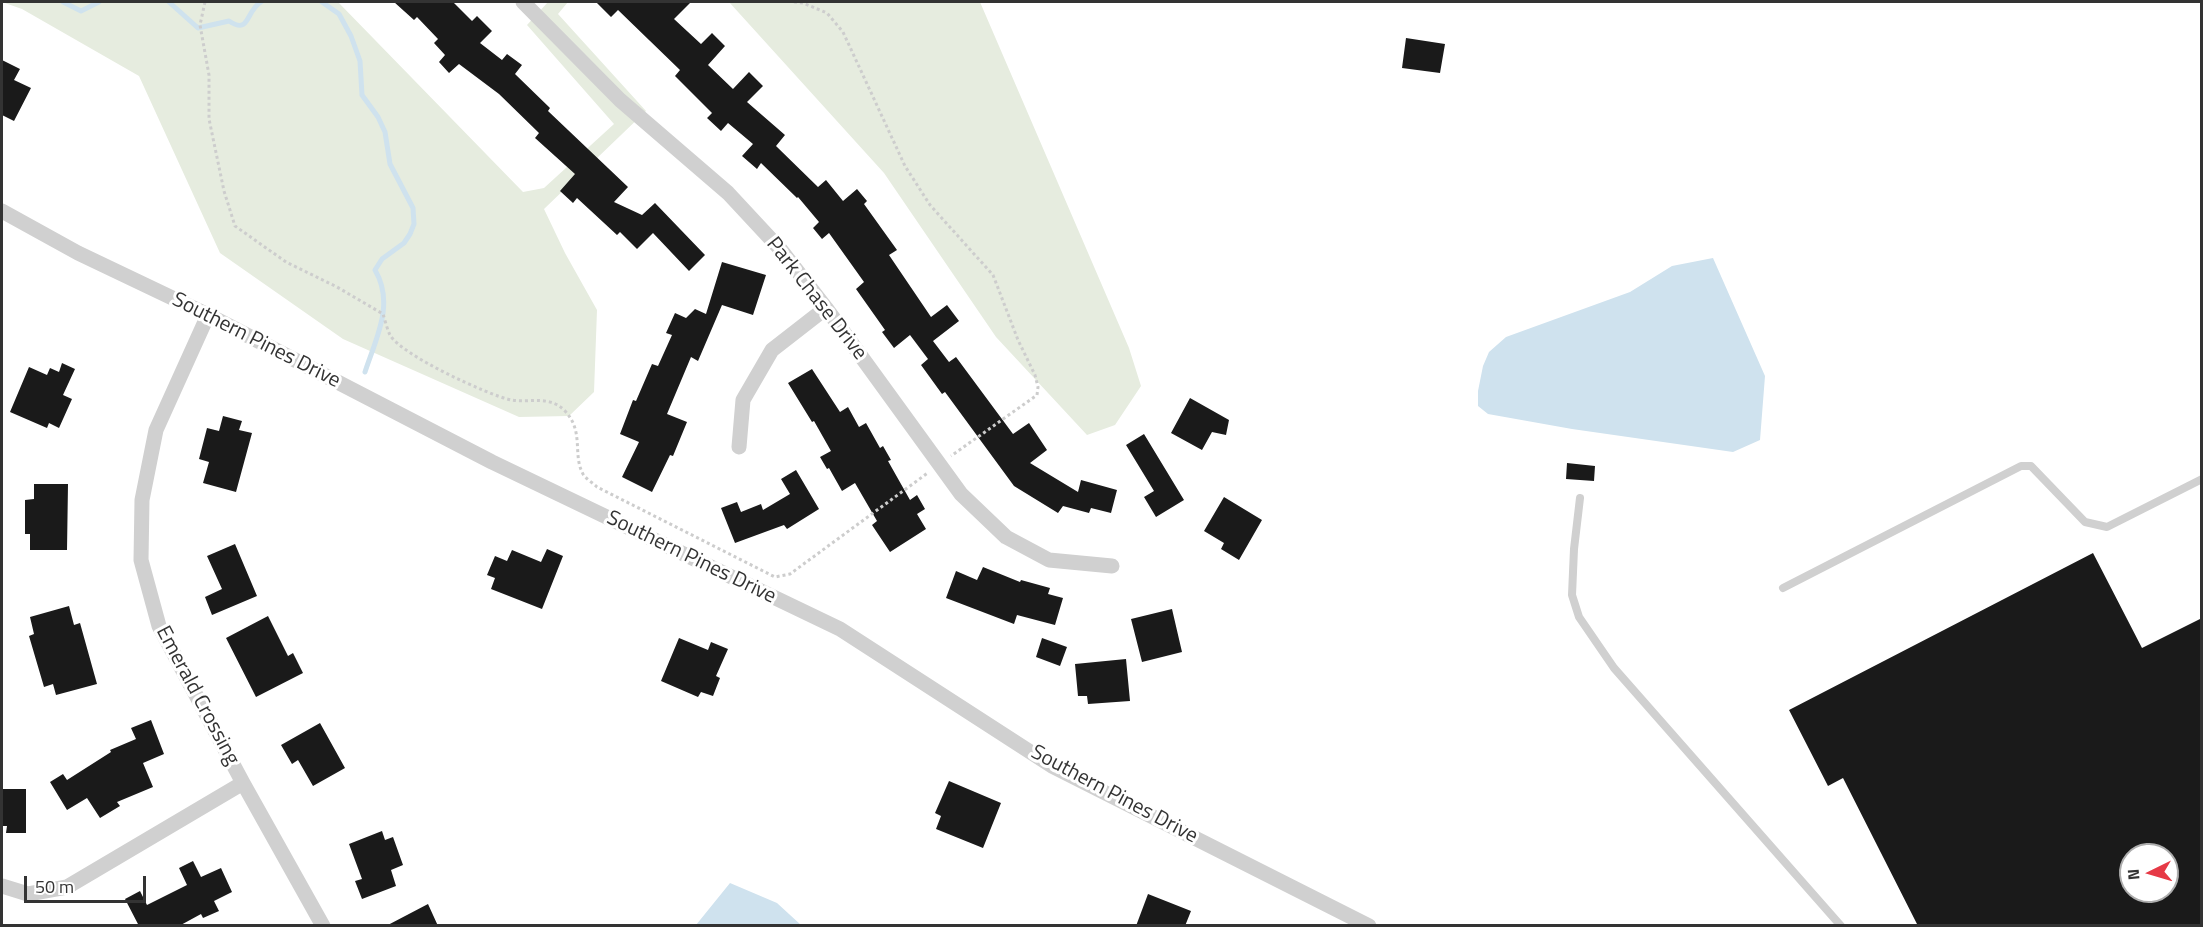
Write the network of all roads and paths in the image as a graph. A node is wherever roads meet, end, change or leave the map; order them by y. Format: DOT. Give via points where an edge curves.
graph roads {
  1 [pos="206,2"];
  2 [pos="523,2"];
  3 [pos="794,2"];
  4 [pos="2,212"];
  5 [pos="826,308"];
  6 [pos="208,315"];
  7 [pos="739,447"];
  8 [pos="939,465"];
  9 [pos="2202,479"];
  10 [pos="1580,498"];
  11 [pos="1112,566"];
  12 [pos="1783,588"];
  13 [pos="243,783"];
  14 [pos="2,886"];
  15 [pos="323,926"];
  16 [pos="1369,926"];
  17 [pos="1841,926"];
  1 -- 8 [label="path" via="200,25 209,75 209,119 235,226 286,262 383,314 390,336 432,364 491,395 549,401 563,409 576,427 583,475 597,487 775,577 790,574"];
  2 -- 5 [label="street, Park Chase Drive" via="620,100 728,193 781,250"];
  3 -- 8 [label="path" via="827,13 843,32 905,166 930,206 993,275 1035,375 1036,395"];
  4 -- 6 [label="street, Southern Pines Drive"];
  5 -- 7 [label="street" via="772,350 743,400"];
  5 -- 8 [label="street, Park Chase Drive"];
  6 -- 13 [label="street, Emerald Crossing" via="156,430 142,500 141,560 159,626"];
  6 -- 16 [label="street, Southern Pines Drive" via="492,462 840,629 1052,766"];
  8 -- 11 [label="street, Park Chase Drive" via="961,494 1006,537 1049,560"];
  9 -- 12 [label="lane" via="2107,527 2085,522 2031,466 2021,466"];
  10 -- 17 [label="lane" via="1572,595 1579,617 1614,668"];
  13 -- 14 [label="street" via="66,887 28,894"];
  13 -- 15 [label="street, Emerald Crossing"];
}
